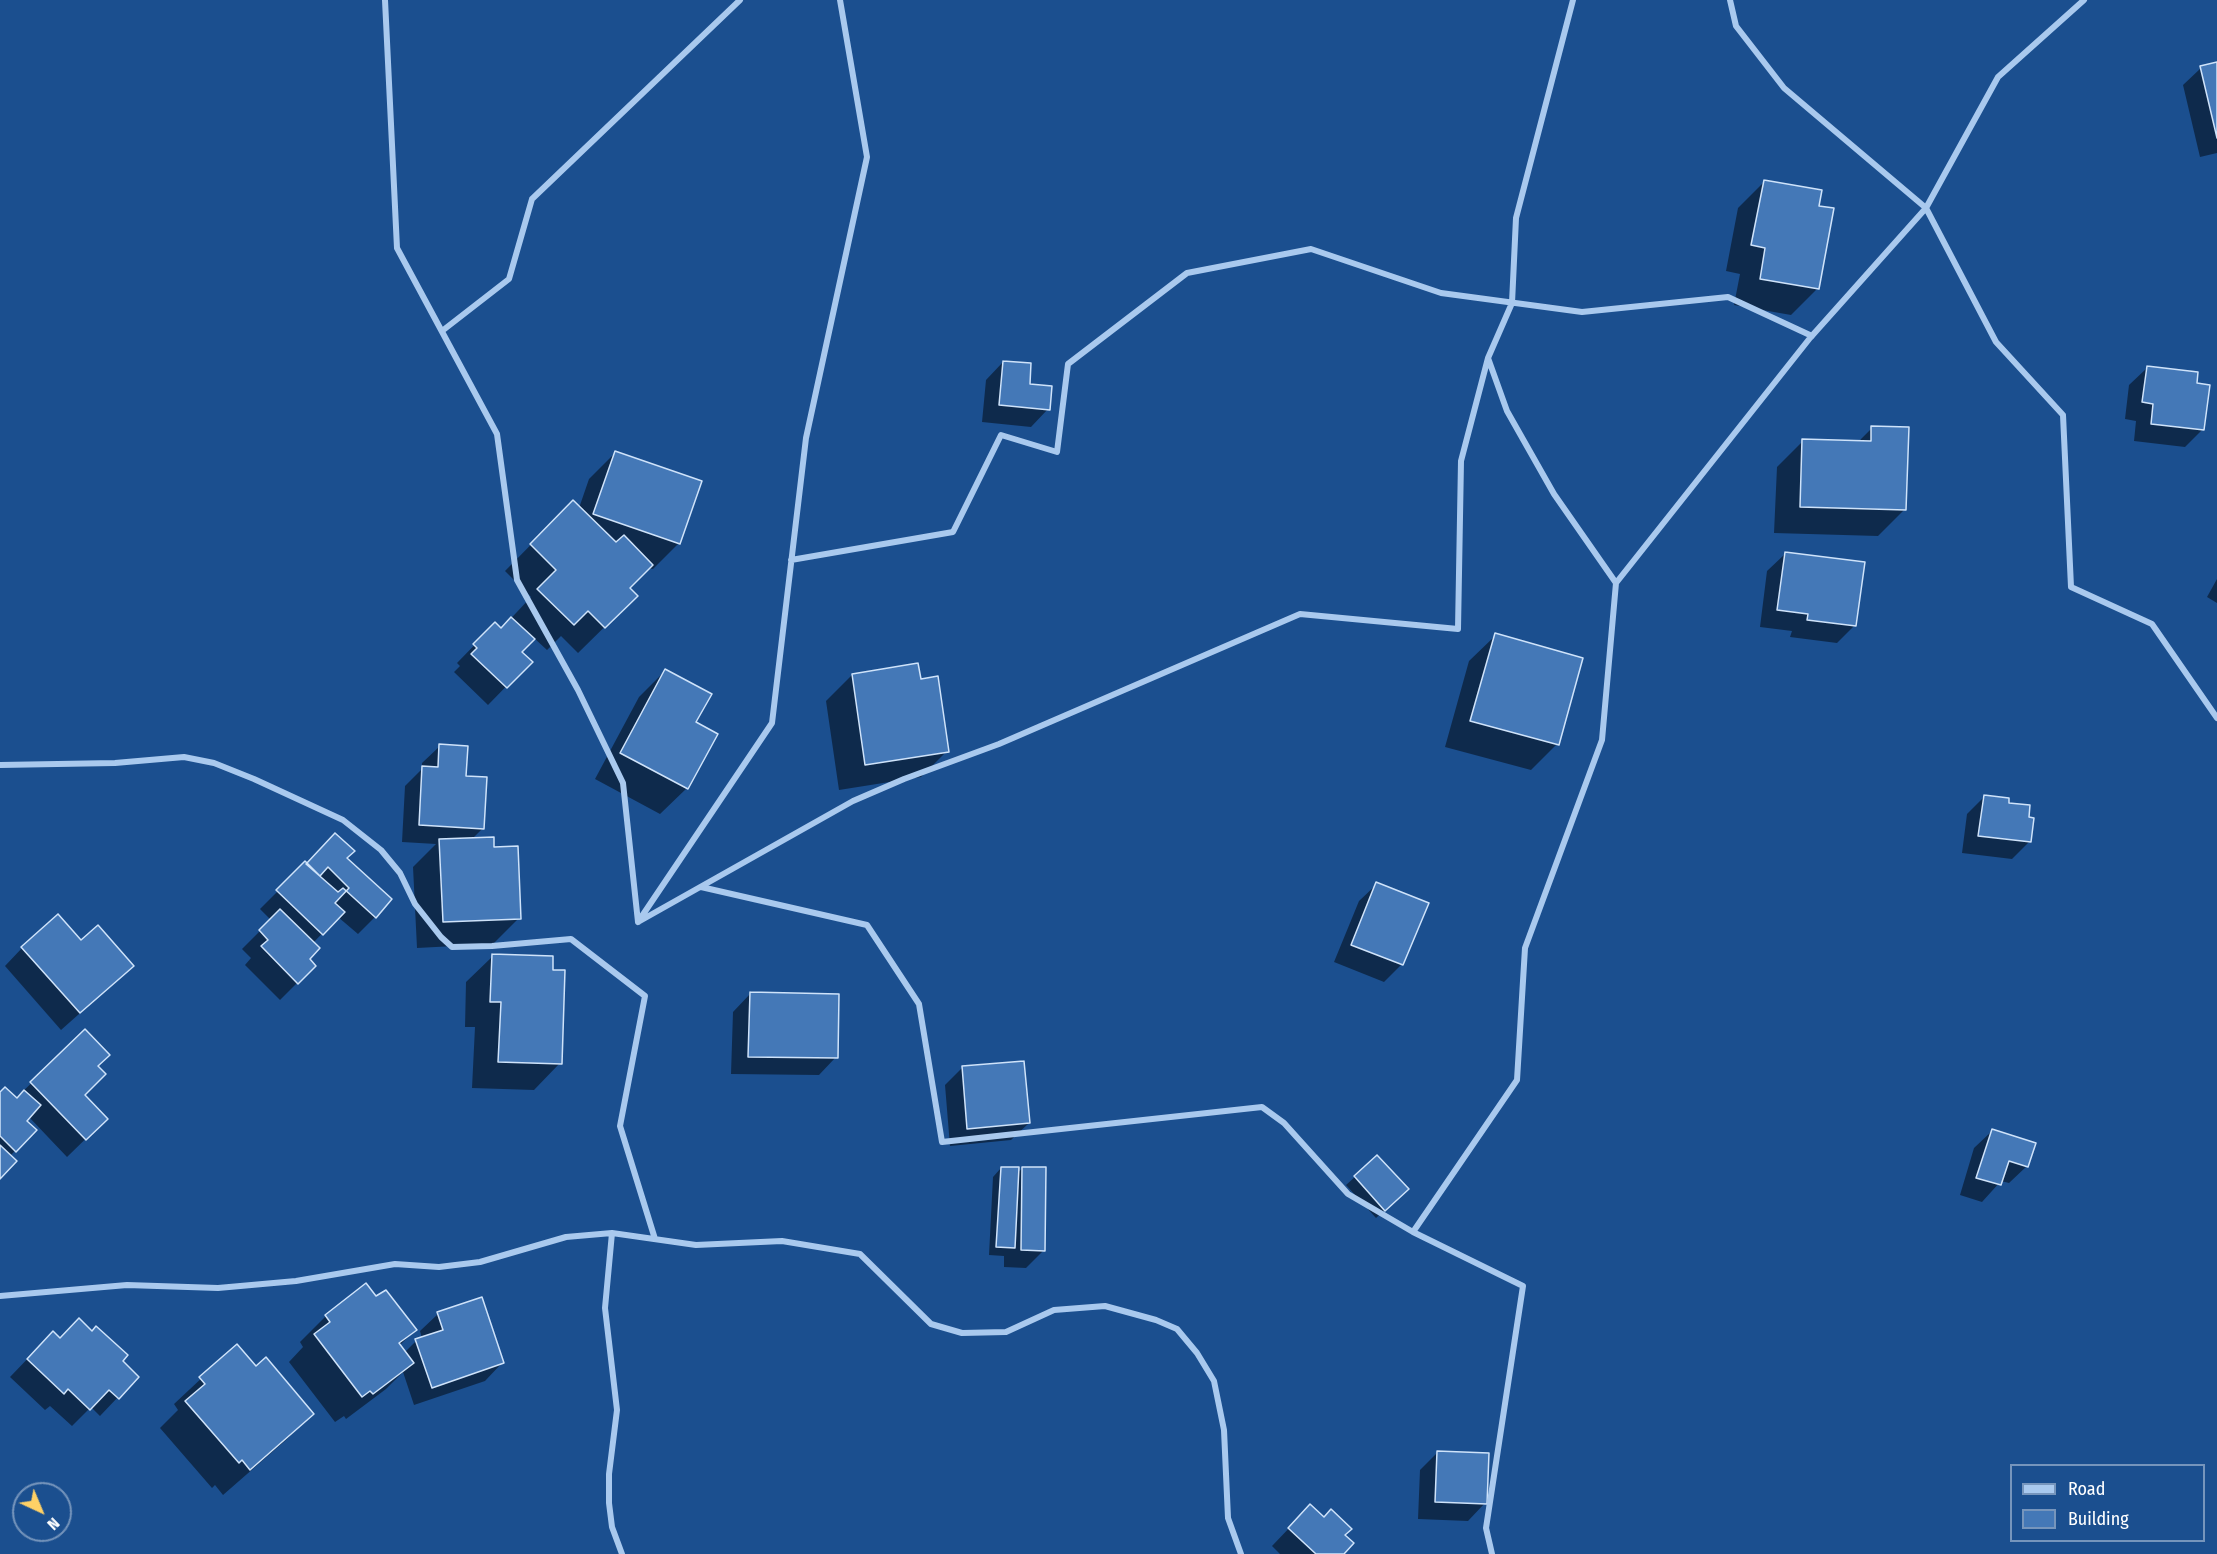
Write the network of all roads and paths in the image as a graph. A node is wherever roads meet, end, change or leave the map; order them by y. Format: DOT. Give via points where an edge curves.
graph roads {
  1 [pos="385,0"];
  2 [pos="740,0"];
  3 [pos="840,0"];
  4 [pos="1573,0"];
  5 [pos="1730,0"];
  6 [pos="2084,0"];
  7 [pos="1926,208"];
  8 [pos="1512,303"];
  9 [pos="442,331"];
  10 [pos="1812,336"];
  11 [pos="1488,358"];
  12 [pos="791,560"];
  13 [pos="1616,583"];
  14 [pos="2217,718"];
  15 [pos="0,765"];
  16 [pos="701,887"];
  17 [pos="638,922"];
  18 [pos="1413,1232"];
  19 [pos="612,1233"];
  20 [pos="655,1239"];
  21 [pos="0,1296"];
  22 [pos="622,1554"];
  23 [pos="1241,1554"];
  24 [pos="1492,1554"];
  1 -- 9 [label="street" via="398,248"];
  2 -- 9 [label="street" via="532,199 509,279"];
  3 -- 12 [label="street" via="867,157 806,438"];
  4 -- 8 [label="street" via="1516,218"];
  5 -- 7 [label="street" via="1736,26 1784,88"];
  6 -- 7 [label="street" via="1998,77"];
  7 -- 10 [label="street"];
  7 -- 14 [label="street" via="1996,342 2064,415 2071,587 2152,624"];
  8 -- 10 [label="street" via="1582,312 1728,297"];
  8 -- 11 [label="street"];
  8 -- 12 [label="street" via="1441,293 1311,249 1187,273 1068,364 1057,452 1001,435 953,532"];
  9 -- 17 [label="street" via="497,434 517,580 578,690 623,783"];
  10 -- 13 [label="street"];
  11 -- 13 [label="street" via="1507,411 1548,484"];
  11 -- 16 [label="street" via="1461,461 1458,628 1300,614 999,744 853,801"];
  12 -- 17 [label="street" via="772,723"];
  13 -- 18 [label="street" via="1602,740 1526,948 1517,1080"];
  15 -- 20 [label="street" via="184,757 214,763 343,820 400,873 415,904 452,947 572,939 645,996 620,1126"];
  16 -- 17 [label="street"];
  16 -- 18 [label="street" via="867,925 919,1004 942,1142 1263,1107 1284,1123 1348,1194"];
  18 -- 24 [label="street" via="1523,1286 1486,1528"];
  19 -- 20 [label="street"];
  19 -- 21 [label="street" via="566,1237 480,1262 440,1268 395,1264 296,1281 218,1288 127,1285"];
  19 -- 22 [label="street" via="605,1308 617,1410 609,1503 612,1527"];
  20 -- 23 [label="street" via="696,1245 782,1241 860,1254 931,1324 962,1333 1006,1332 1054,1310 1105,1306 1177,1329 1214,1381 1224,1430 1228,1518"];
}
